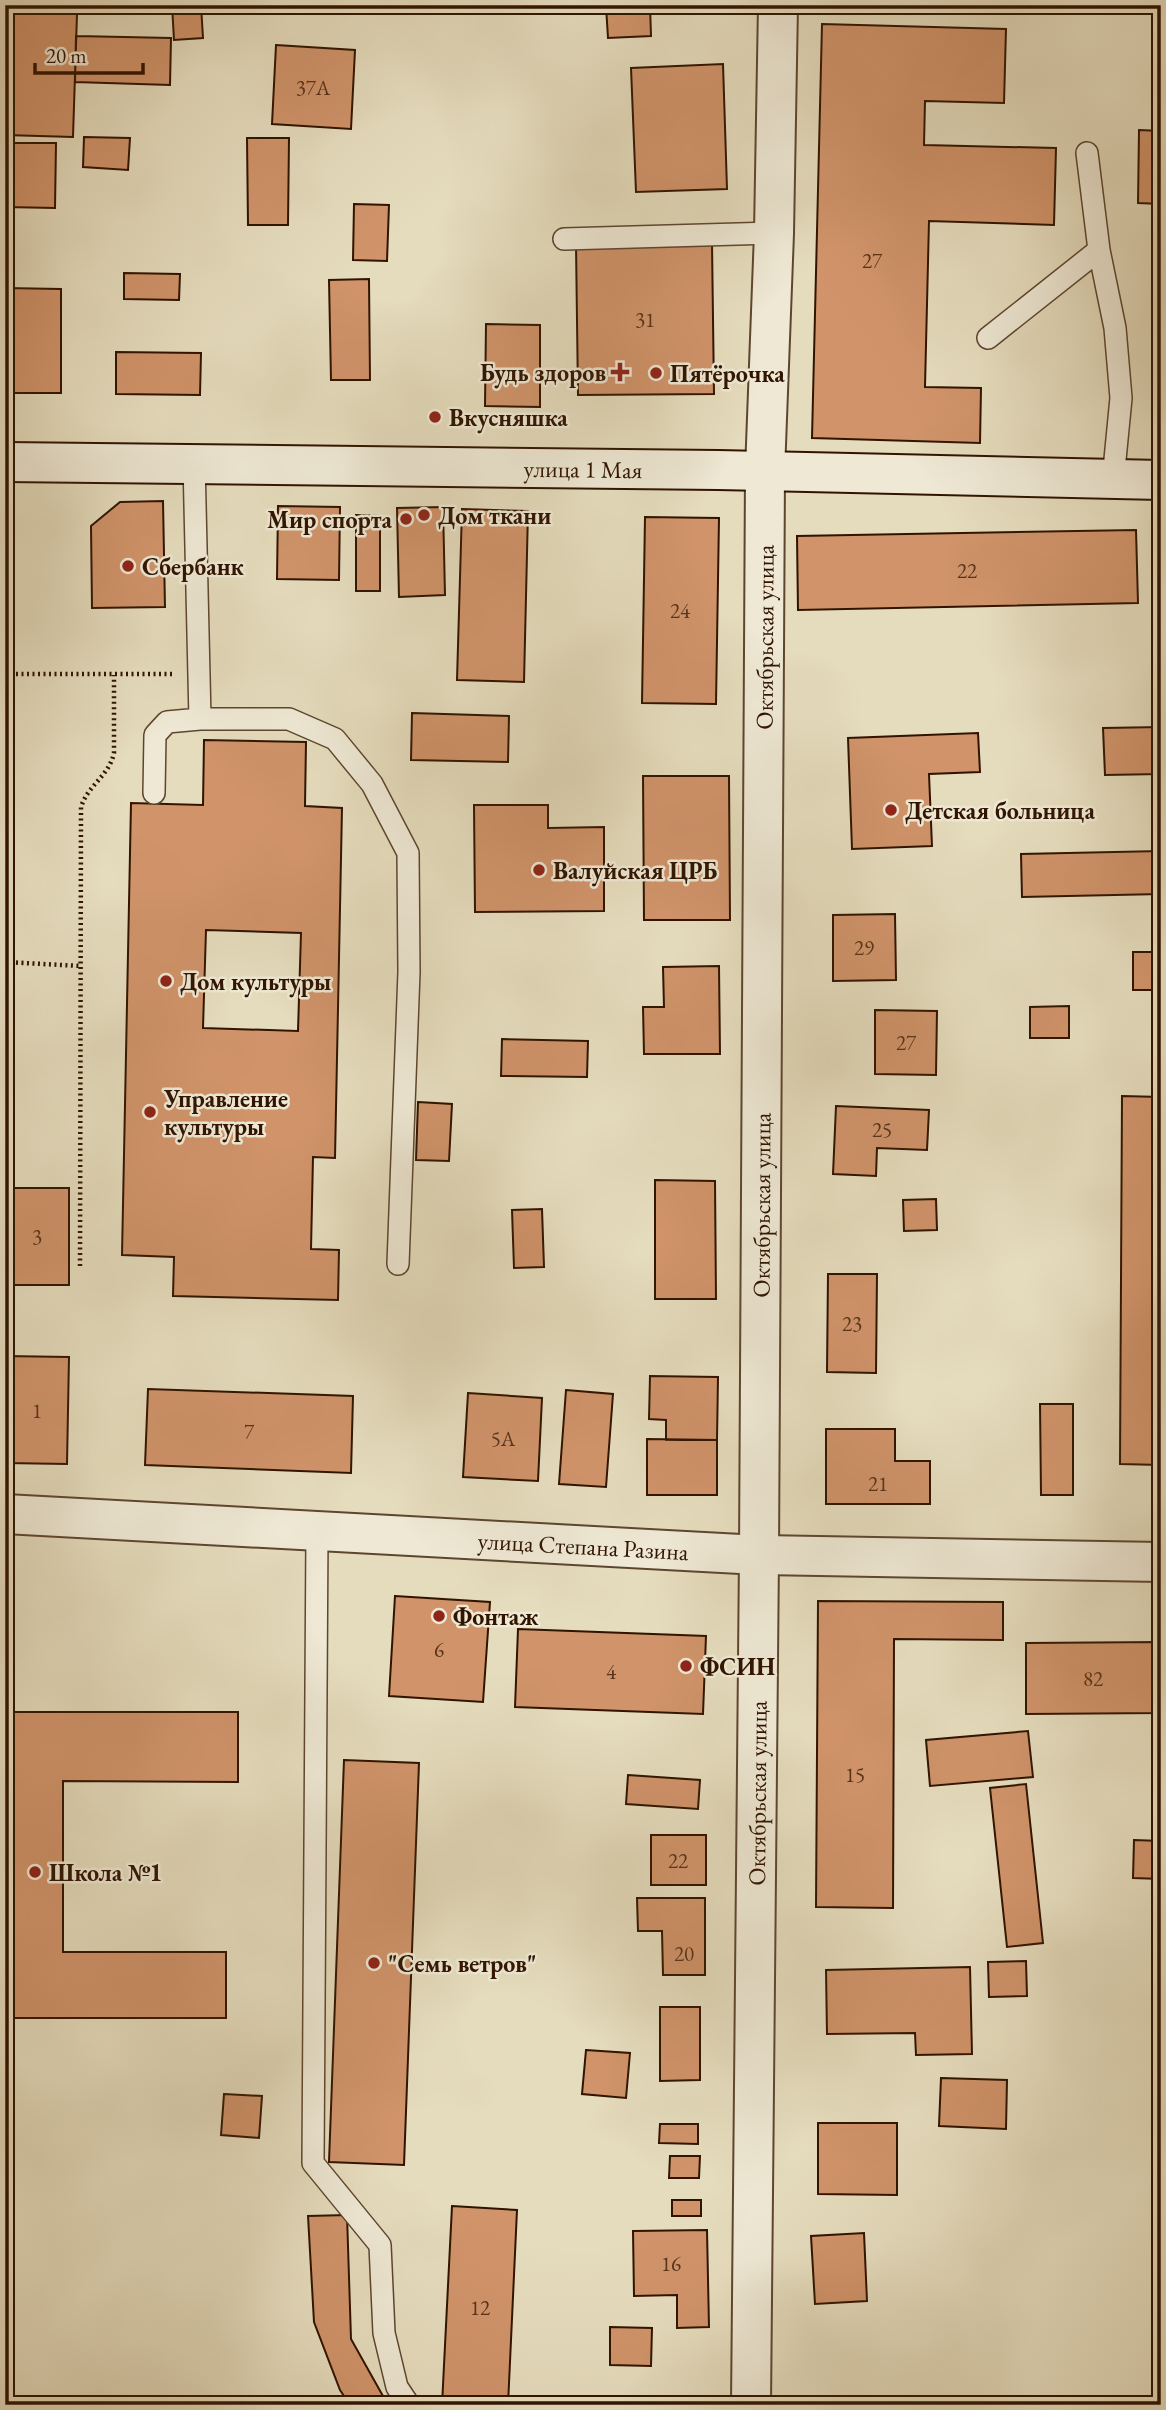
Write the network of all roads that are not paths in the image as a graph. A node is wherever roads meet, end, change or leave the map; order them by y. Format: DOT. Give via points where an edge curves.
graph roads {
  1 [pos="778,5"];
  2 [pos="1087,153"];
  3 [pos="774,233"];
  4 [pos="564,239"];
  5 [pos="1099,250"];
  6 [pos="988,338"];
  7 [pos="5,462"];
  8 [pos="194,462"];
  9 [pos="765,471"];
  10 [pos="1113,480"];
  11 [pos="1159,480"];
  12 [pos="200,719"];
  13 [pos="154,793"];
  14 [pos="398,1264"];
  15 [pos="5,1514"];
  16 [pos="317,1532"];
  17 [pos="759,1555"];
  18 [pos="1161,1562"];
  19 [pos="409,2405"];
  20 [pos="751,2405"];
  1 -- 3 [label="street, Октябрьская улица"];
  2 -- 5 [label="lane"];
  3 -- 4 [label="lane"];
  3 -- 9 [label="street, Октябрьская улица"];
  5 -- 6 [label="lane"];
  5 -- 10 [label="lane" via="1115,328 1121,398"];
  7 -- 8 [label="street, улица 1 Мая"];
  8 -- 9 [label="street, улица 1 Мая"];
  8 -- 12 [label="lane"];
  9 -- 10 [label="street, улица 1 Мая"];
  9 -- 17 [label="street, Октябрьская улица"];
  10 -- 11 [label="street, улица 1 Мая"];
  12 -- 13 [label="lane" via="167,722 155,735"];
  12 -- 14 [label="lane" via="289,719 335,739 372,784 408,853 409,972"];
  15 -- 16 [label="street, улица Степана Разина"];
  16 -- 17 [label="street, улица Степана Разина"];
  16 -- 19 [label="lane" via="313,2162 380,2245 384,2333 397,2387"];
  17 -- 18 [label="street, улица Степана Разина"];
  17 -- 20 [label="street, Октябрьская улица"];
}
